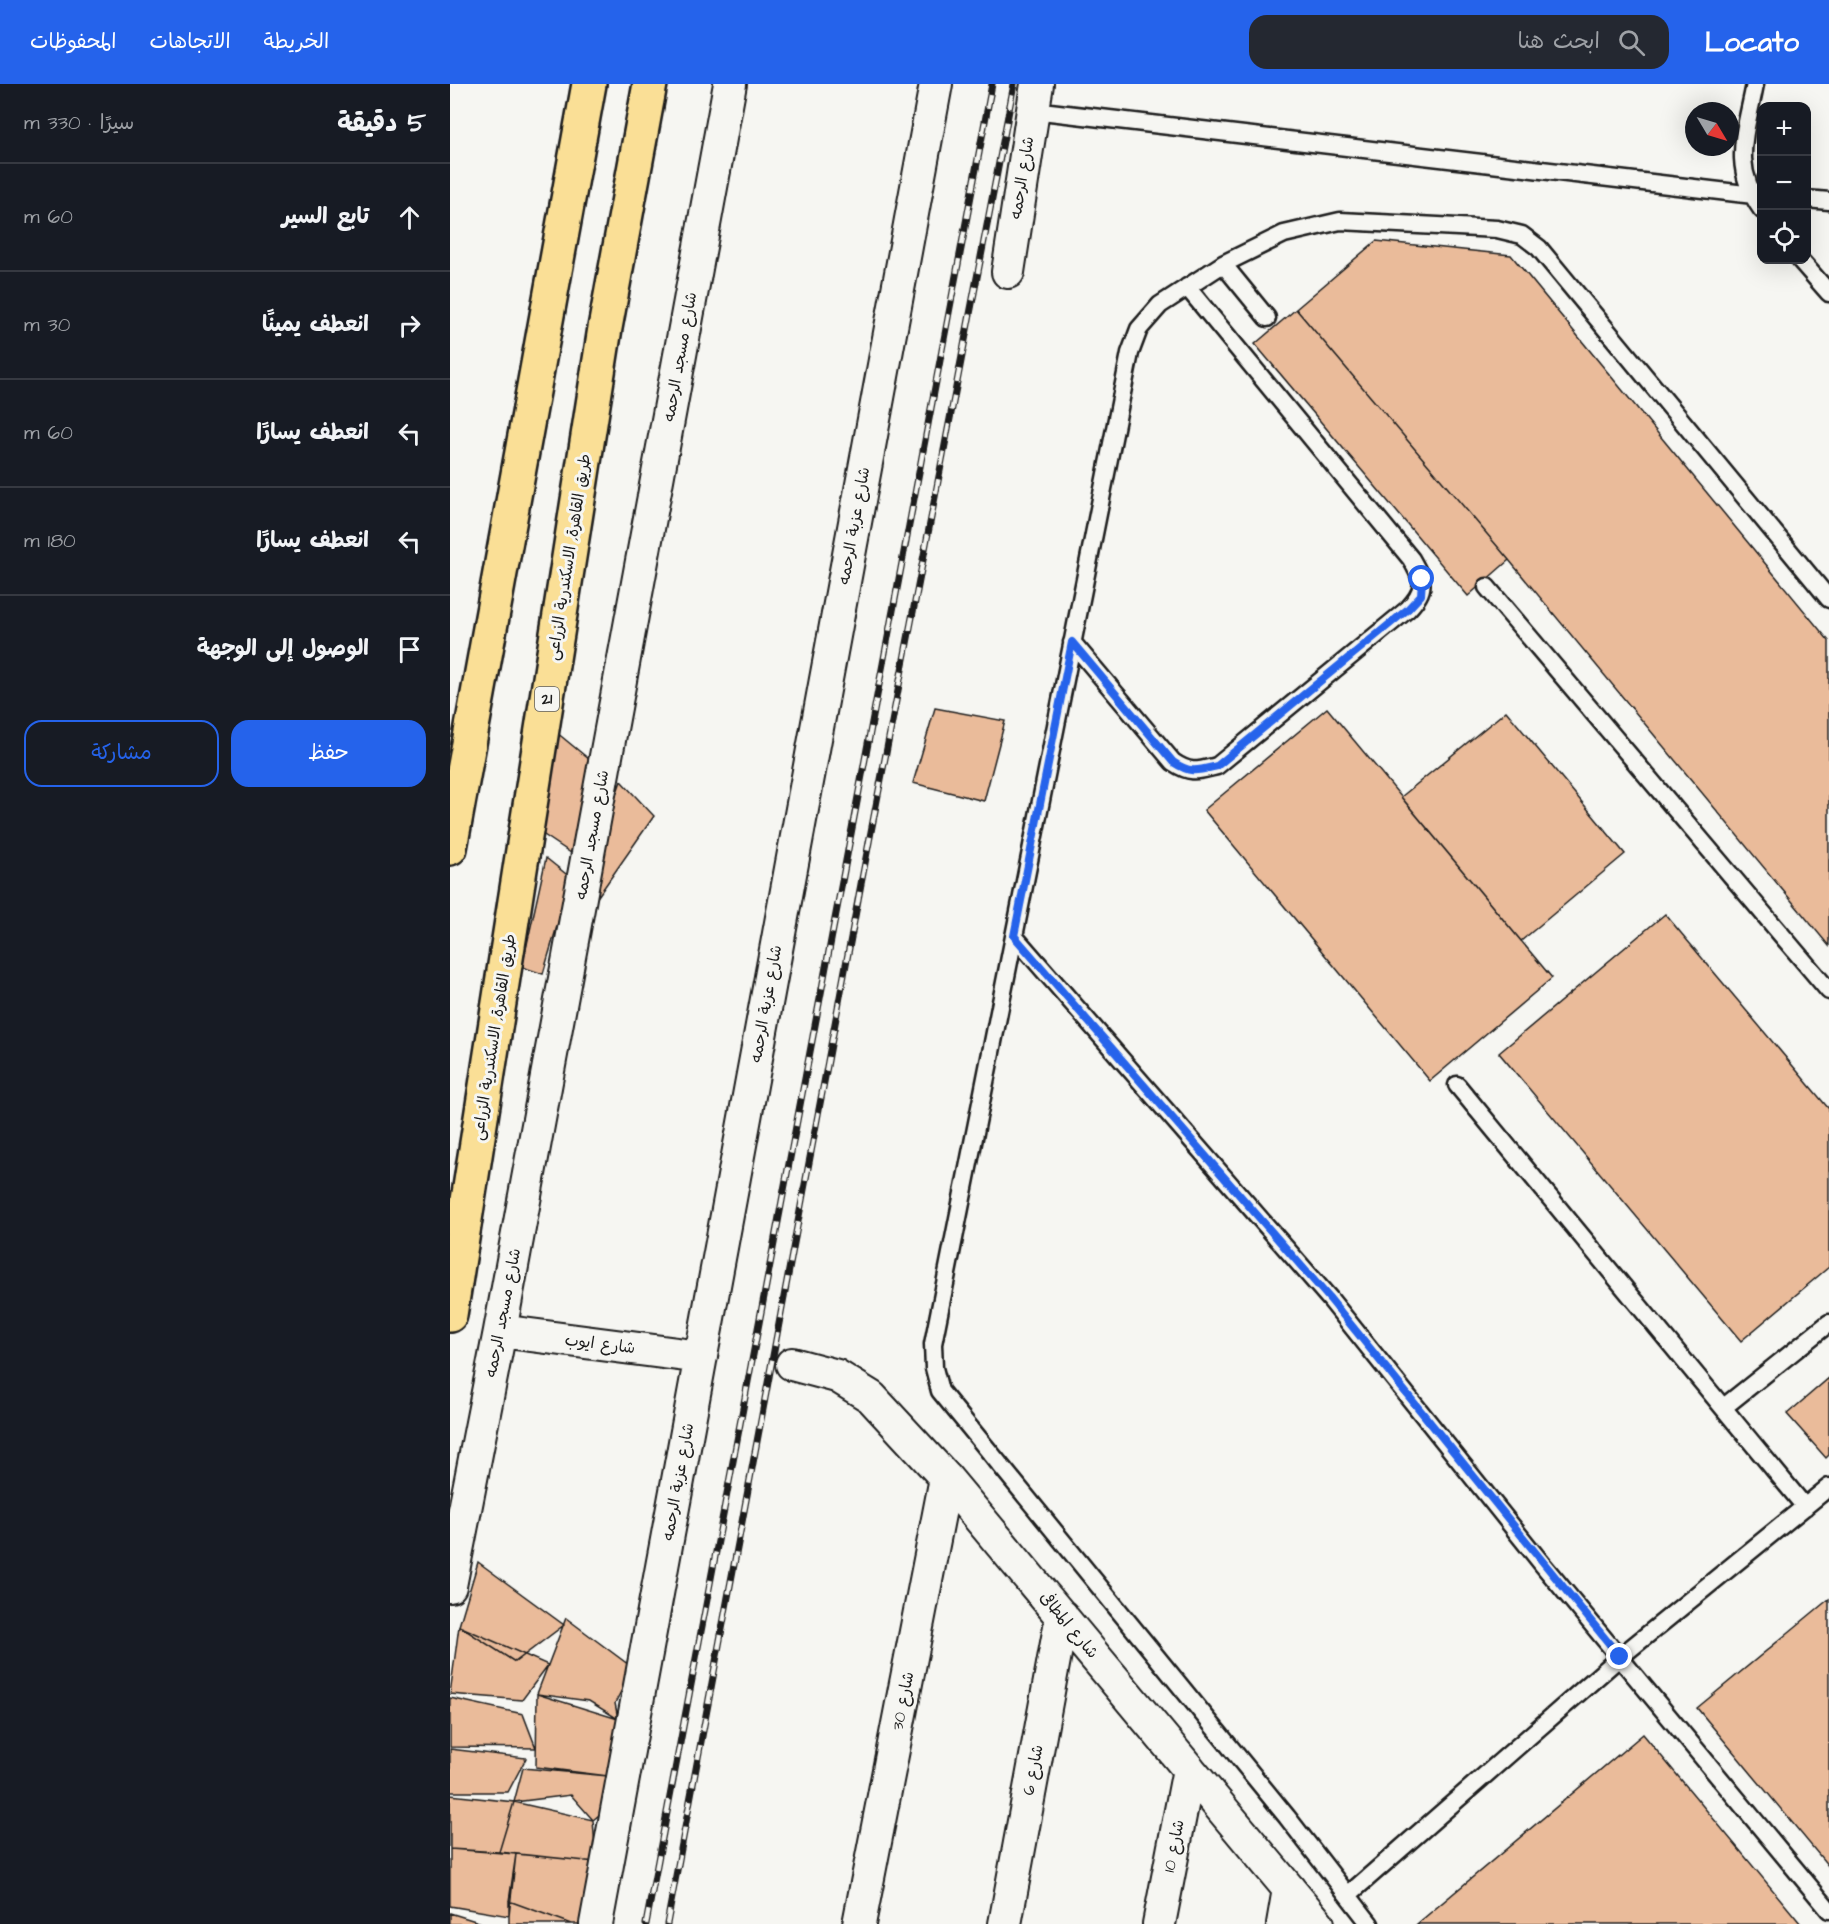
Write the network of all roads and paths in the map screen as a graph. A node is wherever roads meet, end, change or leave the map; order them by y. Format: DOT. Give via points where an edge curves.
graph roads {
  1 [pos="589,84"];
  2 [pos="650,84"];
  3 [pos="730,84"];
  4 [pos="936,84"];
  5 [pos="1755,84"];
  6 [pos="1035,97"];
  7 [pos="1756,196"];
  8 [pos="1811,199"];
  9 [pos="1829,201"];
  10 [pos="1223,264"];
  11 [pos="1804,264"];
  12 [pos="1008,272"];
  13 [pos="1187,287"];
  14 [pos="1829,293"];
  15 [pos="1267,318"];
  16 [pos="1487,587"];
  17 [pos="1829,599"];
  18 [pos="1072,642"];
  19 [pos="450,848"];
  20 [pos="1014,936"];
  21 [pos="1829,992"];
  22 [pos="1457,1085"];
  23 [pos="450,1315"];
  24 [pos="1829,1323"];
  25 [pos="500,1331"];
  26 [pos="701,1357"];
  27 [pos="792,1364"];
  28 [pos="1724,1407"];
  29 [pos="946,1478"];
  30 [pos="1829,1487"];
  31 [pos="1805,1507"];
  32 [pos="450,1586"];
  33 [pos="1062,1616"];
  34 [pos="1620,1657"];
  35 [pos="1189,1768"];
  36 [pos="1289,1889"];
  37 [pos="1348,1895"];
  38 [pos="1829,1910"];
  39 [pos="596,1924"];
  40 [pos="859,1924"];
  41 [pos="1005,1924"];
  42 [pos="1159,1924"];
  43 [pos="1283,1924"];
  44 [pos="1318,1924"];
  45 [pos="1370,1924"];
  1 -- 19 [label="highway"];
  2 -- 23 [label="highway, طريق القاهرة, الاسكندرية الزراعى / 21" via="603,340"];
  3 -- 25 [label="street, شارع مسجد الرحمه"];
  4 -- 26 [label="street, شارع عزبة الرحمه"];
  5 -- 7 [label="lane" via="1741,141 1741,157"];
  6 -- 7 [label="lane"];
  6 -- 12 [label="street, شارع الرحمه"];
  8 -- 9 [label="lane"];
  10 -- 13 [label="lane"];
  10 -- 15 [label="lane"];
  10 -- 17 [label="lane" via="1284,234 1340,220 1497,229 1522,235 1539,248"];
  11 -- 14 [label="lane"];
  13 -- 18 [label="lane" via="1160,305 1139,329 1130,353"];
  13 -- 18 [label="lane" via="1410,559 1422,579 1421,595 1217,766 1197,771 1173,762"];
  16 -- 21 [label="lane"];
  18 -- 20 [label="lane"];
  20 -- 34 [label="lane" via="1330,1299"];
  20 -- 37 [label="lane" via="933,1344 940,1391"];
  22 -- 28 [label="lane"];
  24 -- 28 [label="lane"];
  25 -- 26 [label="street, شارع ايوب"];
  25 -- 32 [label="street, شارع مسجد الرحمه"];
  26 -- 39 [label="street, شارع عزبة الرحمه"];
  27 -- 29 [label="street, شارع المطافى" via="855,1385 871,1397"];
  28 -- 31 [label="lane"];
  29 -- 33 [label="street, شارع المطافى"];
  29 -- 40 [label="street, شارع 30"];
  30 -- 31 [label="lane"];
  31 -- 34 [label="lane"];
  33 -- 35 [label="street, شارع المطافى"];
  33 -- 41 [label="street, شارع 6"];
  34 -- 37 [label="lane"];
  34 -- 38 [label="lane"];
  35 -- 36 [label="street, شارع المطافى"];
  35 -- 42 [label="street, شارع 10"];
  36 -- 43 [label="street"];
  36 -- 44 [label="street, شارع المطافى"];
  37 -- 45 [label="lane"];
}
